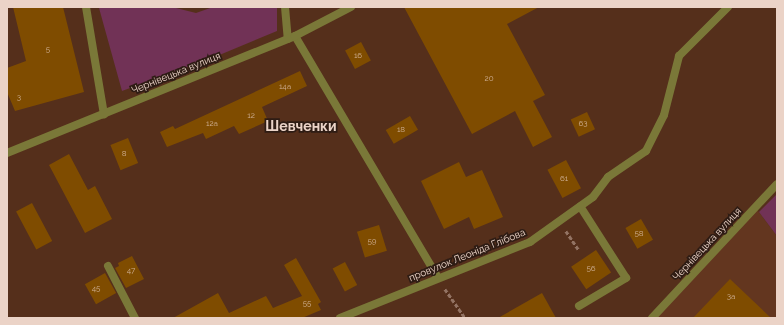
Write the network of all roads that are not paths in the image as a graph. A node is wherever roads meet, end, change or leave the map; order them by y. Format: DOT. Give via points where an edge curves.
graph roads {
  1 [pos="86,7"];
  2 [pos="285,7"];
  3 [pos="351,7"];
  4 [pos="728,7"];
  5 [pos="291,37"];
  6 [pos="104,114"];
  7 [pos="7,153"];
  8 [pos="777,184"];
  9 [pos="580,206"];
  10 [pos="108,266"];
  11 [pos="438,278"];
  12 [pos="579,306"];
  13 [pos="135,318"];
  14 [pos="340,318"];
  15 [pos="652,318"];
  1 -- 6 [label="street"];
  2 -- 5 [label="street"];
  3 -- 5 [label="street, Чернівецька вулиця"];
  4 -- 9 [label="street, провулок Леоніда Глібова" via="679,56 664,115 646,151 608,177 593,197"];
  5 -- 6 [label="street, Чернівецька вулиця"];
  5 -- 11 [label="street"];
  6 -- 7 [label="street, Чернівецька вулиця"];
  8 -- 15 [label="street, Чернівецька вулиця"];
  9 -- 11 [label="street, провулок Леоніда Глібова" via="530,242"];
  9 -- 12 [label="street" via="626,278"];
  10 -- 13 [label="street"];
  11 -- 14 [label="street, провулок Леоніда Глібова"];
}
